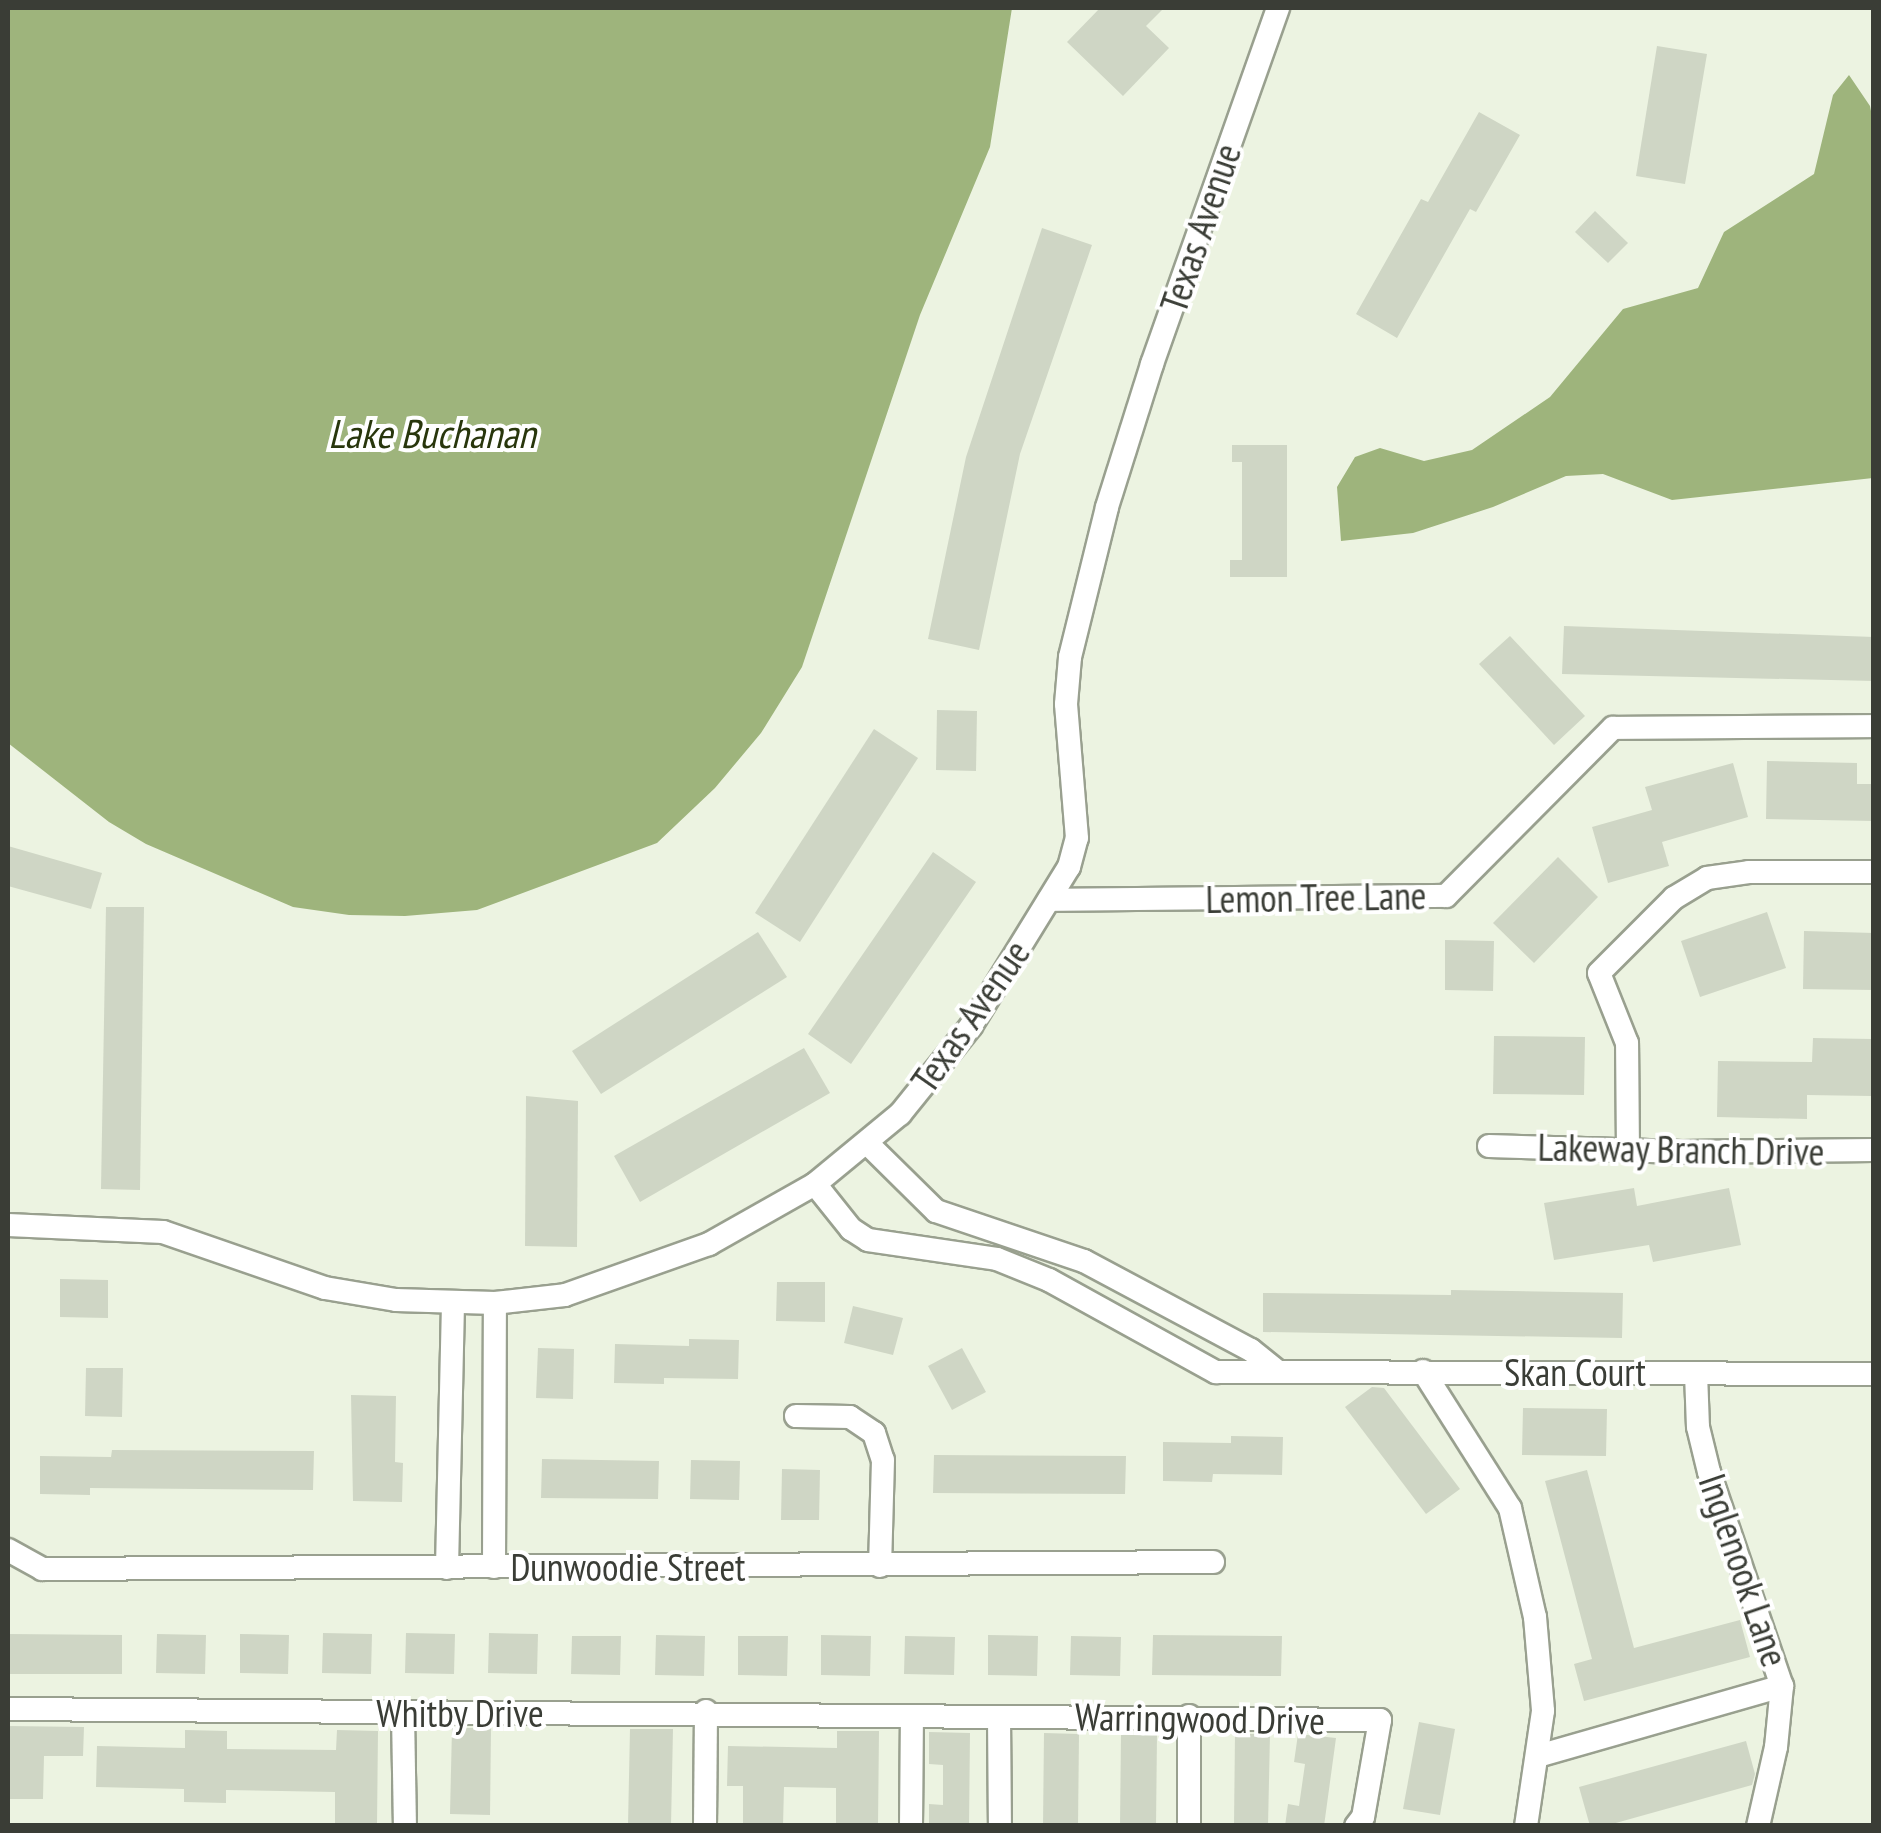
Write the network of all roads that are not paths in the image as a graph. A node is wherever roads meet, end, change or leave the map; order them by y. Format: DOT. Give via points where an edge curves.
graph roads {
  1 [pos="1278,8"];
  2 [pos="1874,726"];
  3 [pos="1874,872"];
  4 [pos="1049,900"];
  5 [pos="867,1143"];
  6 [pos="1489,1146"];
  7 [pos="1874,1150"];
  8 [pos="1628,1152"];
  9 [pos="814,1184"];
  10 [pos="8,1225"];
  11 [pos="453,1302"];
  12 [pos="495,1303"];
  13 [pos="1276,1370"];
  14 [pos="1422,1371"];
  15 [pos="1696,1373"];
  16 [pos="1874,1374"];
  17 [pos="796,1416"];
  18 [pos="8,1550"];
  19 [pos="1213,1562"];
  20 [pos="880,1566"];
  21 [pos="494,1567"];
  22 [pos="447,1568"];
  23 [pos="1782,1686"];
  24 [pos="8,1709"];
  25 [pos="706,1711"];
  26 [pos="402,1714"];
  27 [pos="912,1716"];
  28 [pos="1189,1716"];
  29 [pos="999,1717"];
  30 [pos="1538,1756"];
  31 [pos="404,1826"];
  32 [pos="706,1826"];
  33 [pos="911,1826"];
  34 [pos="1000,1826"];
  35 [pos="1189,1826"];
  36 [pos="1356,1826"];
  37 [pos="1526,1826"];
  38 [pos="1758,1826"];
  1 -- 4 [label="street, Texas Avenue" via="1107,507 1070,657 1066,704 1076,838"];
  2 -- 4 [label="street, Lemon Tree Lane" via="1613,728 1446,896"];
  3 -- 8 [label="street" via="1707,878 1674,898 1598,973 1627,1043"];
  4 -- 5 [label="street, Texas Avenue" via="971,1026 900,1114"];
  5 -- 9 [label="street, Texas Avenue"];
  5 -- 13 [label="street" via="936,1211 1084,1261 1252,1350"];
  6 -- 8 [label="street, Lakeway Branch Drive"];
  7 -- 8 [label="street, Lakeway Branch Drive"];
  9 -- 12 [label="street, Texas Avenue" via="709,1244 624,1277 565,1294"];
  9 -- 13 [label="street, Skan Court" via="851,1230 868,1240 997,1259 1049,1280 1216,1372"];
  10 -- 11 [label="street, Texas Avenue" via="162,1232 324,1288"];
  11 -- 12 [label="street, Texas Avenue"];
  11 -- 22 [label="street"];
  12 -- 21 [label="street"];
  13 -- 14 [label="street, Skan Court"];
  14 -- 15 [label="street, Skan Court"];
  14 -- 30 [label="street" via="1510,1508 1542,1654"];
  15 -- 16 [label="street, Skan Court"];
  15 -- 23 [label="street, Inglenook Lane" via="1698,1427 1709,1472"];
  17 -- 20 [label="street" via="850,1417 874,1433 883,1460"];
  18 -- 22 [label="street, Dunwoodie Street" via="42,1569"];
  19 -- 20 [label="street, Dunwoodie Street"];
  20 -- 21 [label="street, Dunwoodie Street"];
  21 -- 22 [label="street, Dunwoodie Street"];
  23 -- 30 [label="street"];
  23 -- 38 [label="street, Inglenook Lane"];
  24 -- 26 [label="street, Whitby Drive"];
  25 -- 26 [label="street, Whitby Drive"];
  25 -- 27 [label="street, Whitby Drive"];
  25 -- 32 [label="street"];
  26 -- 31 [label="street"];
  27 -- 29 [label="street, Warringwood Drive"];
  27 -- 33 [label="street"];
  28 -- 29 [label="street, Warringwood Drive"];
  28 -- 35 [label="street"];
  28 -- 36 [label="street, Warringwood Drive" via="1380,1720"];
  29 -- 34 [label="street"];
  30 -- 37 [label="street"];
}
